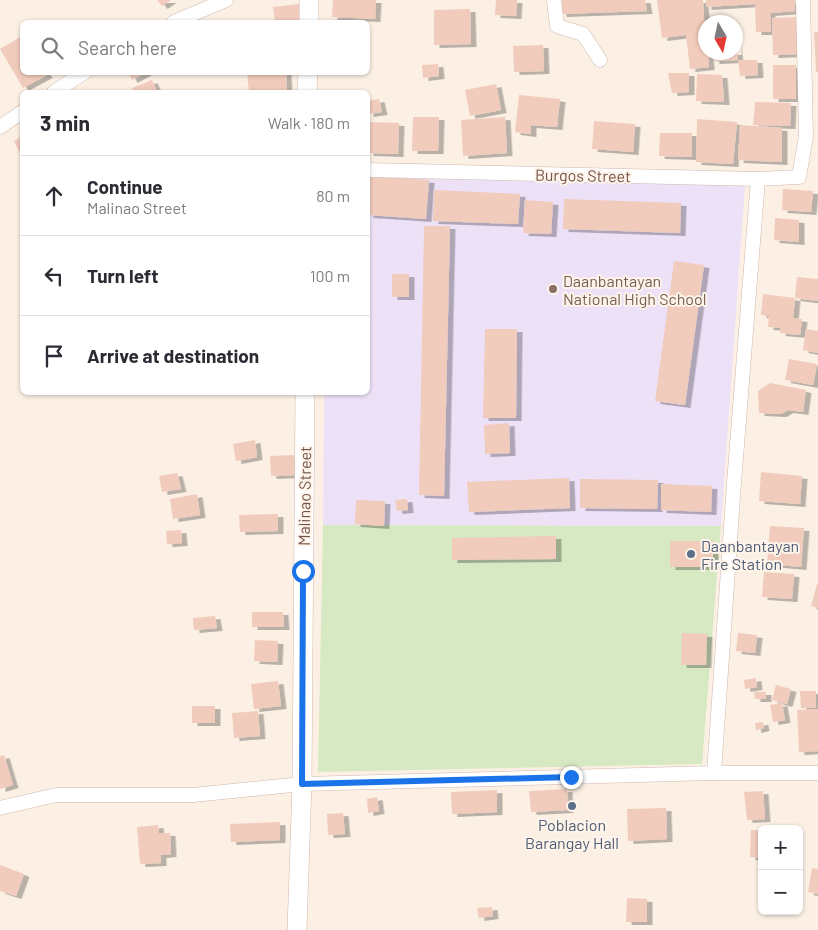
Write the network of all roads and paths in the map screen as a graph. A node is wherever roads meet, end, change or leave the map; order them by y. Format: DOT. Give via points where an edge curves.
graph roads {
  1 [pos="226,0"];
  2 [pos="309,0"];
  3 [pos="554,0"];
  4 [pos="803,0"];
  5 [pos="179,20"];
  6 [pos="309,20"];
  7 [pos="600,60"];
  8 [pos="80,75"];
  9 [pos="308,75"];
  10 [pos="57,90"];
  11 [pos="307,90"];
  12 [pos="20,113"];
  13 [pos="0,127"];
  14 [pos="370,170"];
  15 [pos="758,178"];
  16 [pos="305,395"];
  17 [pos="714,773"];
  18 [pos="818,773"];
  19 [pos="302,784"];
  20 [pos="0,808"];
  21 [pos="298,930"];
  1 -- 5 [label="street"];
  2 -- 6 [label="main road"];
  3 -- 7 [label="street" via="557,26 583,34"];
  4 -- 15 [label="street, Burgos Street" via="806,136 799,177"];
  8 -- 10 [label="street"];
  9 -- 11 [label="main road"];
  12 -- 13 [label="street"];
  14 -- 15 [label="street, Burgos Street"];
  15 -- 17 [label="street"];
  16 -- 19 [label="main road, Malinao Street"];
  17 -- 18 [label="street"];
  17 -- 19 [label="street"];
  19 -- 20 [label="street" via="193,795 56,795"];
  19 -- 21 [label="main road, Malinao Street"];
}
